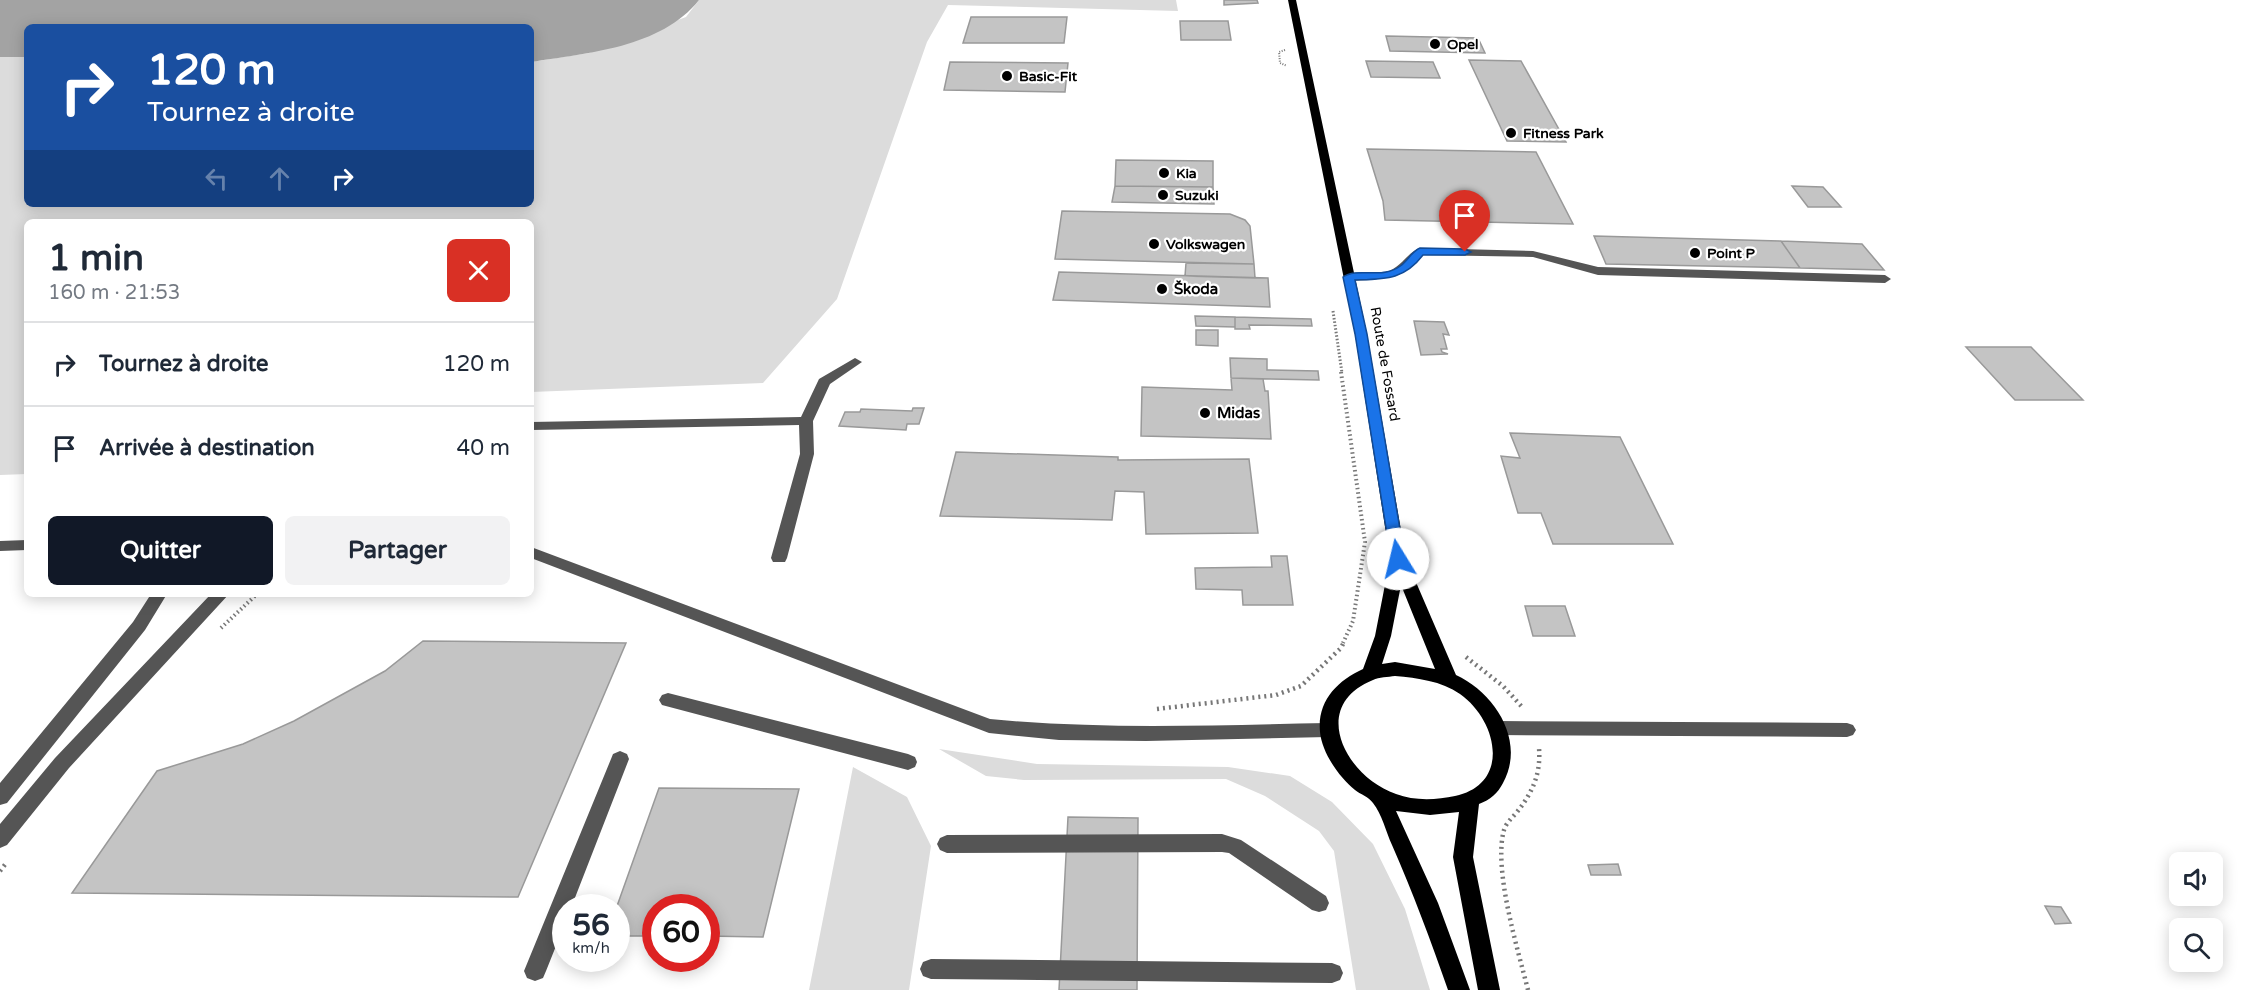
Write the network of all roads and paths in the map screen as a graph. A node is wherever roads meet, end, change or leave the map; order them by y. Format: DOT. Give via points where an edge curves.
graph roads {
  1 [pos="1292,0"];
  2 [pos="1290,45"];
  3 [pos="1290,67"];
  4 [pos="1349,277"];
  5 [pos="1885,279"];
  6 [pos="1331,300"];
  7 [pos="855,362"];
  8 [pos="806,421"];
  9 [pos="534,426"];
  10 [pos="24,545"];
  11 [pos="0,546"];
  12 [pos="534,553"];
  13 [pos="779,558"];
  14 [pos="1398,559"];
  15 [pos="157,597"];
  16 [pos="218,597"];
  17 [pos="1370,674"];
  18 [pos="1449,680"];
  19 [pos="668,700"];
  20 [pos="1145,710"];
  21 [pos="1498,728"];
  22 [pos="1328,730"];
  23 [pos="1847,730"];
  24 [pos="620,759"];
  25 [pos="908,762"];
  26 [pos="1380,796"];
  27 [pos="0,797"];
  28 [pos="1470,801"];
  29 [pos="0,839"];
  30 [pos="947,844"];
  31 [pos="1319,903"];
  32 [pos="931,969"];
  33 [pos="535,971"];
  34 [pos="1332,973"];
  35 [pos="1459,990"];
  36 [pos="1489,990"];
  1 -- 4 [label="main road, Route de Fossard"];
  2 -- 3 [label="path" via="1279,52 1280,63"];
  4 -- 5 [label="street" via="1388,275 1409,266 1420,251 1533,254 1598,271"];
  4 -- 14 [label="main road, Route de Fossard"];
  6 -- 20 [label="path" via="1365,542 1353,621 1341,648 1301,686 1276,695"];
  7 -- 8 [label="street" via="824,382"];
  8 -- 9 [label="street"];
  8 -- 13 [label="street" via="807,454"];
  10 -- 11 [label="street"];
  12 -- 22 [label="street" via="989,726 1059,733"];
  14 -- 17 [label="main road" via="1383,636"];
  14 -- 18 [label="main road"];
  15 -- 27 [label="street" via="139,626"];
  16 -- 29 [label="street" via="62,764"];
  17 -- 18 [label="main road" via="1413,670"];
  17 -- 22 [label="main road" via="1338,696 1330,712"];
  18 -- 21 [label="main road" via="1474,695 1493,716"];
  19 -- 25 [label="street"];
  21 -- 23 [label="street"];
  21 -- 28 [label="main road" via="1503,740 1503,764 1492,785"];
  22 -- 26 [label="main road" via="1332,749 1343,767"];
  24 -- 33 [label="street"];
  26 -- 28 [label="main road" via="1410,807 1442,808"];
  26 -- 35 [label="main road" via="1428,903"];
  28 -- 36 [label="main road" via="1463,857"];
  30 -- 31 [label="street" via="1222,843 1234,846"];
  32 -- 34 [label="street"];
}
